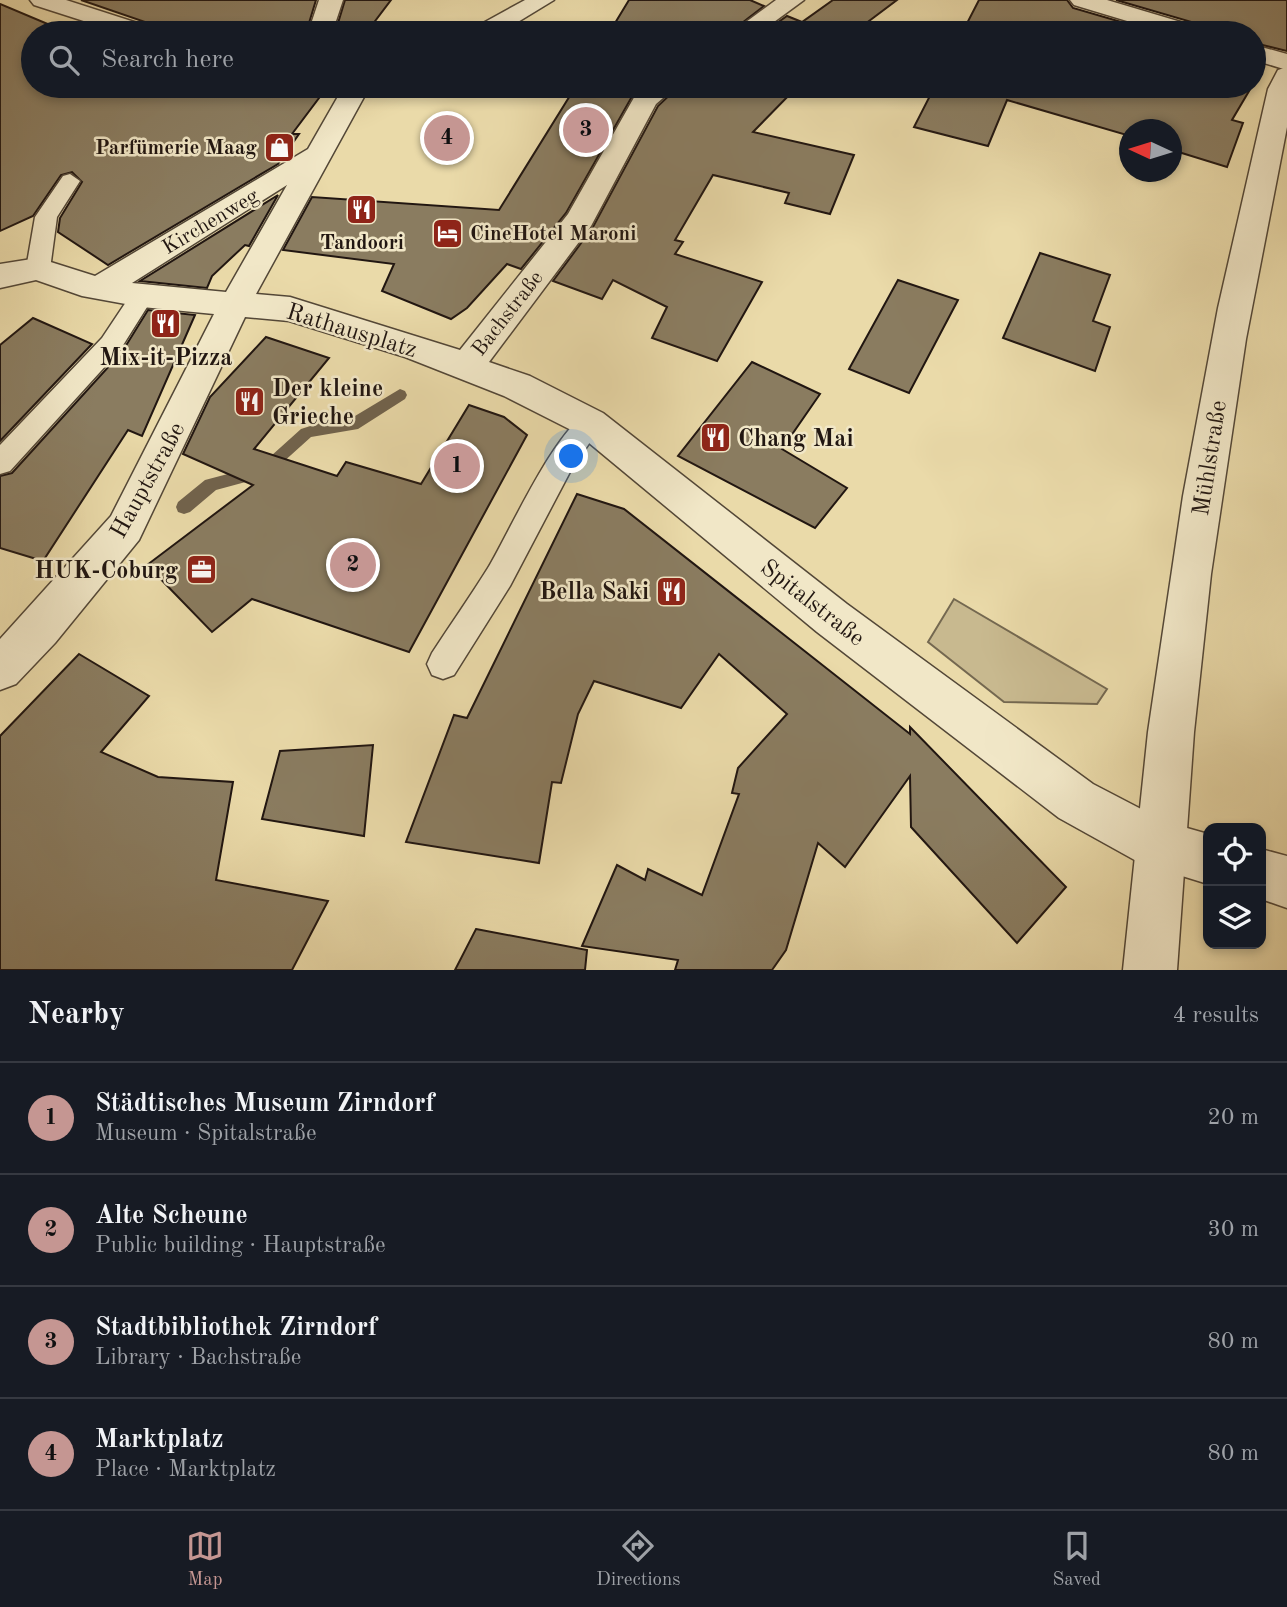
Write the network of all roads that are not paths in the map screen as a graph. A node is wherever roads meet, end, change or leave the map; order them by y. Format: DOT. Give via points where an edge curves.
graph roads {
  1 [pos="42,0"];
  2 [pos="331,0"];
  3 [pos="542,0"];
  4 [pos="792,0"];
  5 [pos="1082,0"];
  6 [pos="107,21"];
  7 [pos="324,21"];
  8 [pos="504,21"];
  9 [pos="761,21"];
  10 [pos="1152,21"];
  11 [pos="1266,56"];
  12 [pos="1287,62"];
  13 [pos="1287,75"];
  14 [pos="350,98"];
  15 [pos="648,98"];
  16 [pos="318,153"];
  17 [pos="70,181"];
  18 [pos="38,269"];
  19 [pos="0,277"];
  20 [pos="102,287"];
  21 [pos="142,296"];
  22 [pos="236,302"];
  23 [pos="466,367"];
  24 [pos="590,423"];
  25 [pos="0,463"];
  26 [pos="443,664"];
  27 [pos="0,669"];
  28 [pos="1158,845"];
  29 [pos="1203,858"];
  30 [pos="1266,876"];
  31 [pos="1287,882"];
  32 [pos="1150,970"];
  1 -- 6 [label="street"];
  2 -- 7 [label="street"];
  3 -- 8 [label="street"];
  4 -- 9 [label="street"];
  5 -- 10 [label="street"];
  11 -- 12 [label="street"];
  13 -- 28 [label="street, Mühlstraße" via="1229,338 1193,553"];
  14 -- 16 [label="street, Hauptstraße"];
  15 -- 23 [label="street, Bachstraße" via="580,219"];
  16 -- 20 [label="street, Kirchenweg"];
  16 -- 22 [label="street, Hauptstraße"];
  17 -- 18 [label="lane" via="46,217"];
  18 -- 19 [label="street"];
  18 -- 20 [label="street" via="68,282"];
  20 -- 21 [label="street"];
  21 -- 22 [label="street"];
  21 -- 25 [label="lane" via="111,344"];
  22 -- 23 [label="street, Rathausplatz" via="290,309"];
  22 -- 27 [label="street, Hauptstraße" via="125,528"];
  23 -- 24 [label="street, Spitalstraße" via="517,386"];
  24 -- 26 [label="lane" via="561,462 499,577"];
  24 -- 28 [label="street, Spitalstraße" via="832,618 1076,801"];
  28 -- 29 [label="street, Spitalstraße"];
  28 -- 32 [label="street, Mühlstraße"];
  30 -- 31 [label="street"];
}
